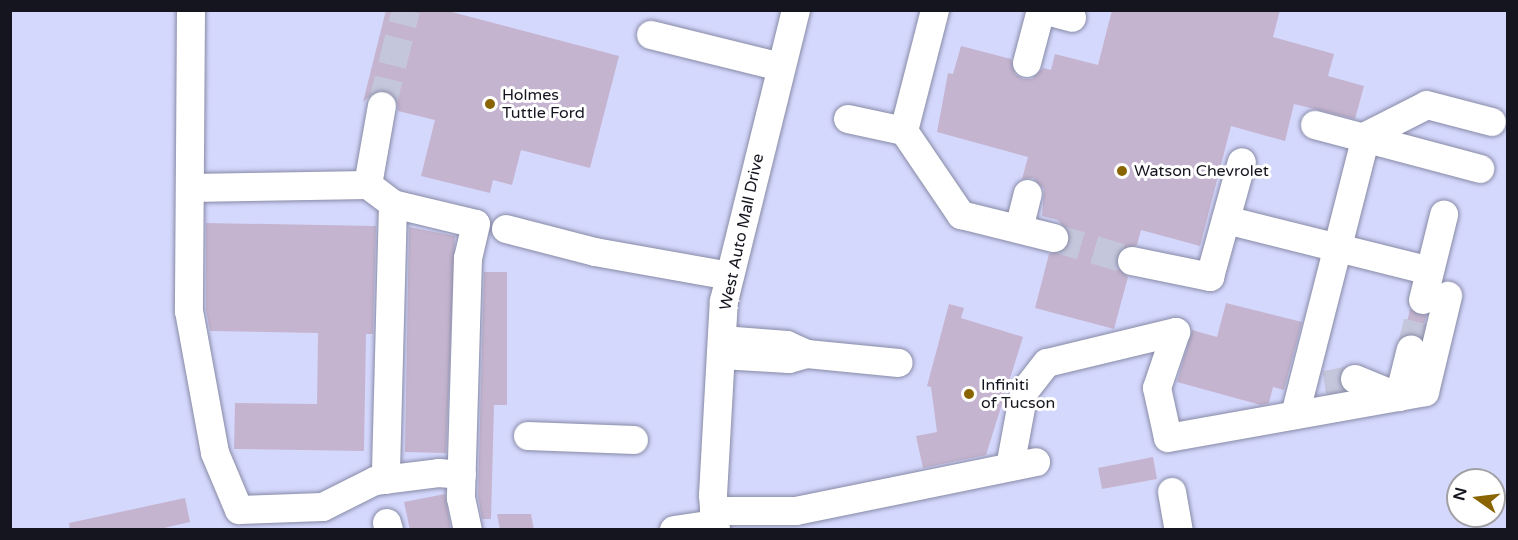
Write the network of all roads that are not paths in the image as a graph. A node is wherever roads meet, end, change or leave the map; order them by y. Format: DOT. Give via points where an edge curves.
graph roads {
  1 [pos="191,10"];
  2 [pos="796,10"];
  3 [pos="1033,11"];
  4 [pos="931,15"];
  5 [pos="1071,18"];
  6 [pos="651,35"];
  7 [pos="1027,63"];
  8 [pos="781,67"];
  9 [pos="382,106"];
  10 [pos="848,119"];
  11 [pos="1492,122"];
  12 [pos="1315,125"];
  13 [pos="904,131"];
  14 [pos="1366,136"];
  15 [pos="1242,162"];
  16 [pos="1480,169"];
  17 [pos="368,185"];
  18 [pos="190,188"];
  19 [pos="1028,194"];
  20 [pos="393,204"];
  21 [pos="1444,215"];
  22 [pos="1226,220"];
  23 [pos="507,229"];
  24 [pos="1019,229"];
  25 [pos="1054,238"];
  26 [pos="1338,248"];
  27 [pos="1132,261"];
  28 [pos="1430,271"];
  29 [pos="730,276"];
  30 [pos="721,348"];
  31 [pos="1411,349"];
  32 [pos="899,363"];
  33 [pos="1355,379"];
  34 [pos="1307,397"];
  35 [pos="1399,397"];
  36 [pos="528,436"];
  37 [pos="634,441"];
  38 [pos="462,475"];
  39 [pos="386,480"];
  40 [pos="1172,492"];
  41 [pos="715,521"];
  42 [pos="468,530"];
  43 [pos="674,530"];
  44 [pos="1179,530"];
  1 -- 18 [label="street"];
  2 -- 8 [label="street, West Auto Mall Drive"];
  3 -- 5 [label="street"];
  3 -- 7 [label="street"];
  4 -- 13 [label="street"];
  6 -- 8 [label="street"];
  8 -- 29 [label="street, West Auto Mall Drive"];
  9 -- 17 [label="street"];
  10 -- 13 [label="street"];
  11 -- 14 [label="street" via="1427,105"];
  12 -- 14 [label="street"];
  13 -- 24 [label="street" via="961,215"];
  14 -- 16 [label="street"];
  14 -- 26 [label="street"];
  15 -- 22 [label="street"];
  17 -- 18 [label="street"];
  17 -- 20 [label="street"];
  18 -- 39 [label="street" via="189,311 215,453 239,510 323,507"];
  19 -- 24 [label="street"];
  20 -- 38 [label="street" via="476,224 468,258"];
  20 -- 39 [label="street"];
  21 -- 28 [label="street"];
  22 -- 26 [label="street"];
  22 -- 27 [label="street" via="1210,277"];
  23 -- 29 [label="street" via="595,252"];
  24 -- 25 [label="street"];
  26 -- 28 [label="street"];
  26 -- 34 [label="street"];
  28 -- 35 [label="street" via="1435,298 1425,392"];
  29 -- 30 [label="street, West Auto Mall Drive"];
  30 -- 32 [label="street" via="787,345 807,354"];
  30 -- 41 [label="street, West Auto Mall Drive"];
  31 -- 35 [label="street"];
  33 -- 35 [label="street"];
  34 -- 35 [label="street"];
  34 -- 41 [label="street" via="1168,438 1157,388 1176,332 1047,363 1038,370 1018,411 1023,465 796,511"];
  36 -- 37 [label="street"];
  38 -- 39 [label="street" via="439,473"];
  38 -- 42 [label="street" via="461,498"];
  40 -- 44 [label="street"];
  41 -- 43 [label="street"];
}
